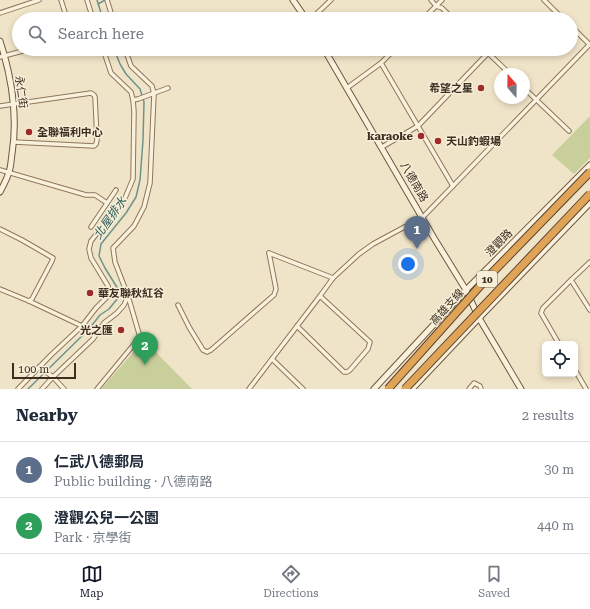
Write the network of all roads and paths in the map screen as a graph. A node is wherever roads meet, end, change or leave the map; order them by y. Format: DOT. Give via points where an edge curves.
graph roads {
  1 [pos="39,0"];
  2 [pos="61,0"];
  3 [pos="87,0"];
  4 [pos="107,0"];
  5 [pos="289,0"];
  6 [pos="331,0"];
  7 [pos="431,0"];
  8 [pos="442,0"];
  9 [pos="544,0"];
  10 [pos="294,2"];
  11 [pos="436,6"];
  12 [pos="65,12"];
  13 [pos="91,12"];
  14 [pos="110,12"];
  15 [pos="301,12"];
  16 [pos="318,12"];
  17 [pos="430,12"];
  18 [pos="446,12"];
  19 [pos="557,12"];
  20 [pos="0,13"];
  21 [pos="578,33"];
  22 [pos="0,41"];
  23 [pos="590,45"];
  24 [pos="12,54"];
  25 [pos="2,56"];
  26 [pos="105,56"];
  27 [pos="127,56"];
  28 [pos="328,56"];
  29 [pos="388,56"];
  30 [pos="485,56"];
  31 [pos="491,56"];
  32 [pos="381,63"];
  33 [pos="504,68"];
  34 [pos="168,88"];
  35 [pos="347,88"];
  36 [pos="154,94"];
  37 [pos="530,94"];
  38 [pos="136,99"];
  39 [pos="536,100"];
  40 [pos="14,104"];
  41 [pos="0,106"];
  42 [pos="418,126"];
  43 [pos="569,131"];
  44 [pos="14,142"];
  45 [pos="382,147"];
  46 [pos="590,165"];
  47 [pos="0,170"];
  48 [pos="9,172"];
  49 [pos="590,172"];
  50 [pos="453,186"];
  51 [pos="116,190"];
  52 [pos="0,192"];
  53 [pos="590,194"];
  54 [pos="107,203"];
  55 [pos="590,203"];
  56 [pos="423,217"];
  57 [pos="91,227"];
  58 [pos="0,230"];
  59 [pos="590,262"];
  60 [pos="333,278"];
  61 [pos="571,280"];
  62 [pos="0,289"];
  63 [pos="466,290"];
  64 [pos="128,296"];
  65 [pos="320,296"];
  66 [pos="29,301"];
  67 [pos="178,305"];
  68 [pos="590,310"];
  69 [pos="479,318"];
  70 [pos="82,326"];
  71 [pos="297,326"];
  72 [pos="557,341"];
  73 [pos="272,359"];
  74 [pos="41,368"];
  75 [pos="578,375"];
  76 [pos="52,376"];
  77 [pos="18,389"];
  78 [pos="42,389"];
  79 [pos="64,389"];
  80 [pos="97,389"];
  81 [pos="250,389"];
  82 [pos="303,389"];
  83 [pos="374,389"];
  84 [pos="388,389"];
  85 [pos="405,389"];
  86 [pos="412,389"];
  87 [pos="469,389"];
  88 [pos="481,389"];
  89 [pos="521,389"];
  90 [pos="586,389"];
  1 -- 20 [label="street"];
  2 -- 12 [label="street"];
  3 -- 13 [label="street"];
  4 -- 14 [label="street"];
  5 -- 10 [label="street"];
  6 -- 16 [label="street"];
  7 -- 11 [label="street"];
  8 -- 11 [label="street"];
  9 -- 19 [label="street"];
  10 -- 15 [label="street"];
  11 -- 17 [label="street"];
  11 -- 18 [label="street"];
  21 -- 23 [label="street"];
  22 -- 25 [label="street, 永仁街"];
  23 -- 39 [label="street"];
  24 -- 25 [label="street"];
  25 -- 40 [label="street, 永仁街"];
  26 -- 38 [label="street" via="111,73"];
  27 -- 36 [label="street" via="131,66 152,86"];
  28 -- 35 [label="street, 八德南路"];
  29 -- 32 [label="street"];
  30 -- 42 [label="street"];
  31 -- 33 [label="street"];
  32 -- 35 [label="street"];
  32 -- 42 [label="street"];
  34 -- 36 [label="street"];
  35 -- 45 [label="street, 八德南路"];
  36 -- 38 [label="street"];
  36 -- 64 [label="street" via="150,183 144,207 134,226 113,248 115,262"];
  37 -- 39 [label="street"];
  38 -- 70 [label="street" via="133,179 125,198 91,241 89,249 91,258 108,286 108,296"];
  39 -- 43 [label="street"];
  39 -- 50 [label="street"];
  40 -- 41 [label="street"];
  40 -- 44 [label="street, 永仁街"];
  40 -- 44 [label="street" via="91,93 95,97 97,140 94,146"];
  42 -- 45 [label="street"];
  42 -- 50 [label="street"];
  44 -- 48 [label="street, 永仁街"];
  45 -- 56 [label="street, 八德南路"];
  46 -- 63 [label="street, 澄觀路"];
  47 -- 48 [label="street"];
  48 -- 52 [label="street, 永仁街"];
  48 -- 54 [label="street" via="95,196"];
  49 -- 84 [label="highway, 高雄支線 / 10, bridge" via="489,276"];
  50 -- 56 [label="street"];
  51 -- 54 [label="street"];
  53 -- 85 [label="highway, 10, bridge"];
  54 -- 57 [label="street"];
  55 -- 69 [label="street"];
  56 -- 60 [label="street" via="373,244"];
  56 -- 63 [label="street, 八德南路"];
  58 -- 66 [label="street" via="53,258"];
  59 -- 61 [label="street"];
  60 -- 65 [label="street"];
  60 -- 67 [label="street" via="269,253 276,289 274,295 207,352 203,350"];
  61 -- 68 [label="street"];
  61 -- 72 [label="street" via="541,313"];
  62 -- 66 [label="street"];
  63 -- 69 [label="street, 八德南路"];
  63 -- 83 [label="street, 澄觀路"];
  64 -- 76 [label="street" via="124,305 104,323 93,339"];
  64 -- 80 [label="street" via="140,337"];
  65 -- 71 [label="street"];
  65 -- 71 [label="street" via="370,342 368,349 350,370 344,372"];
  66 -- 70 [label="street"];
  69 -- 86 [label="street"];
  69 -- 89 [label="street, 八德南路"];
  70 -- 74 [label="street"];
  71 -- 73 [label="street"];
  73 -- 81 [label="street"];
  73 -- 82 [label="street"];
  74 -- 76 [label="street"];
  74 -- 77 [label="street"];
  75 -- 90 [label="street"];
  76 -- 78 [label="street"];
  76 -- 79 [label="street"];
  87 -- 88 [label="street" via="474,384"];
}
